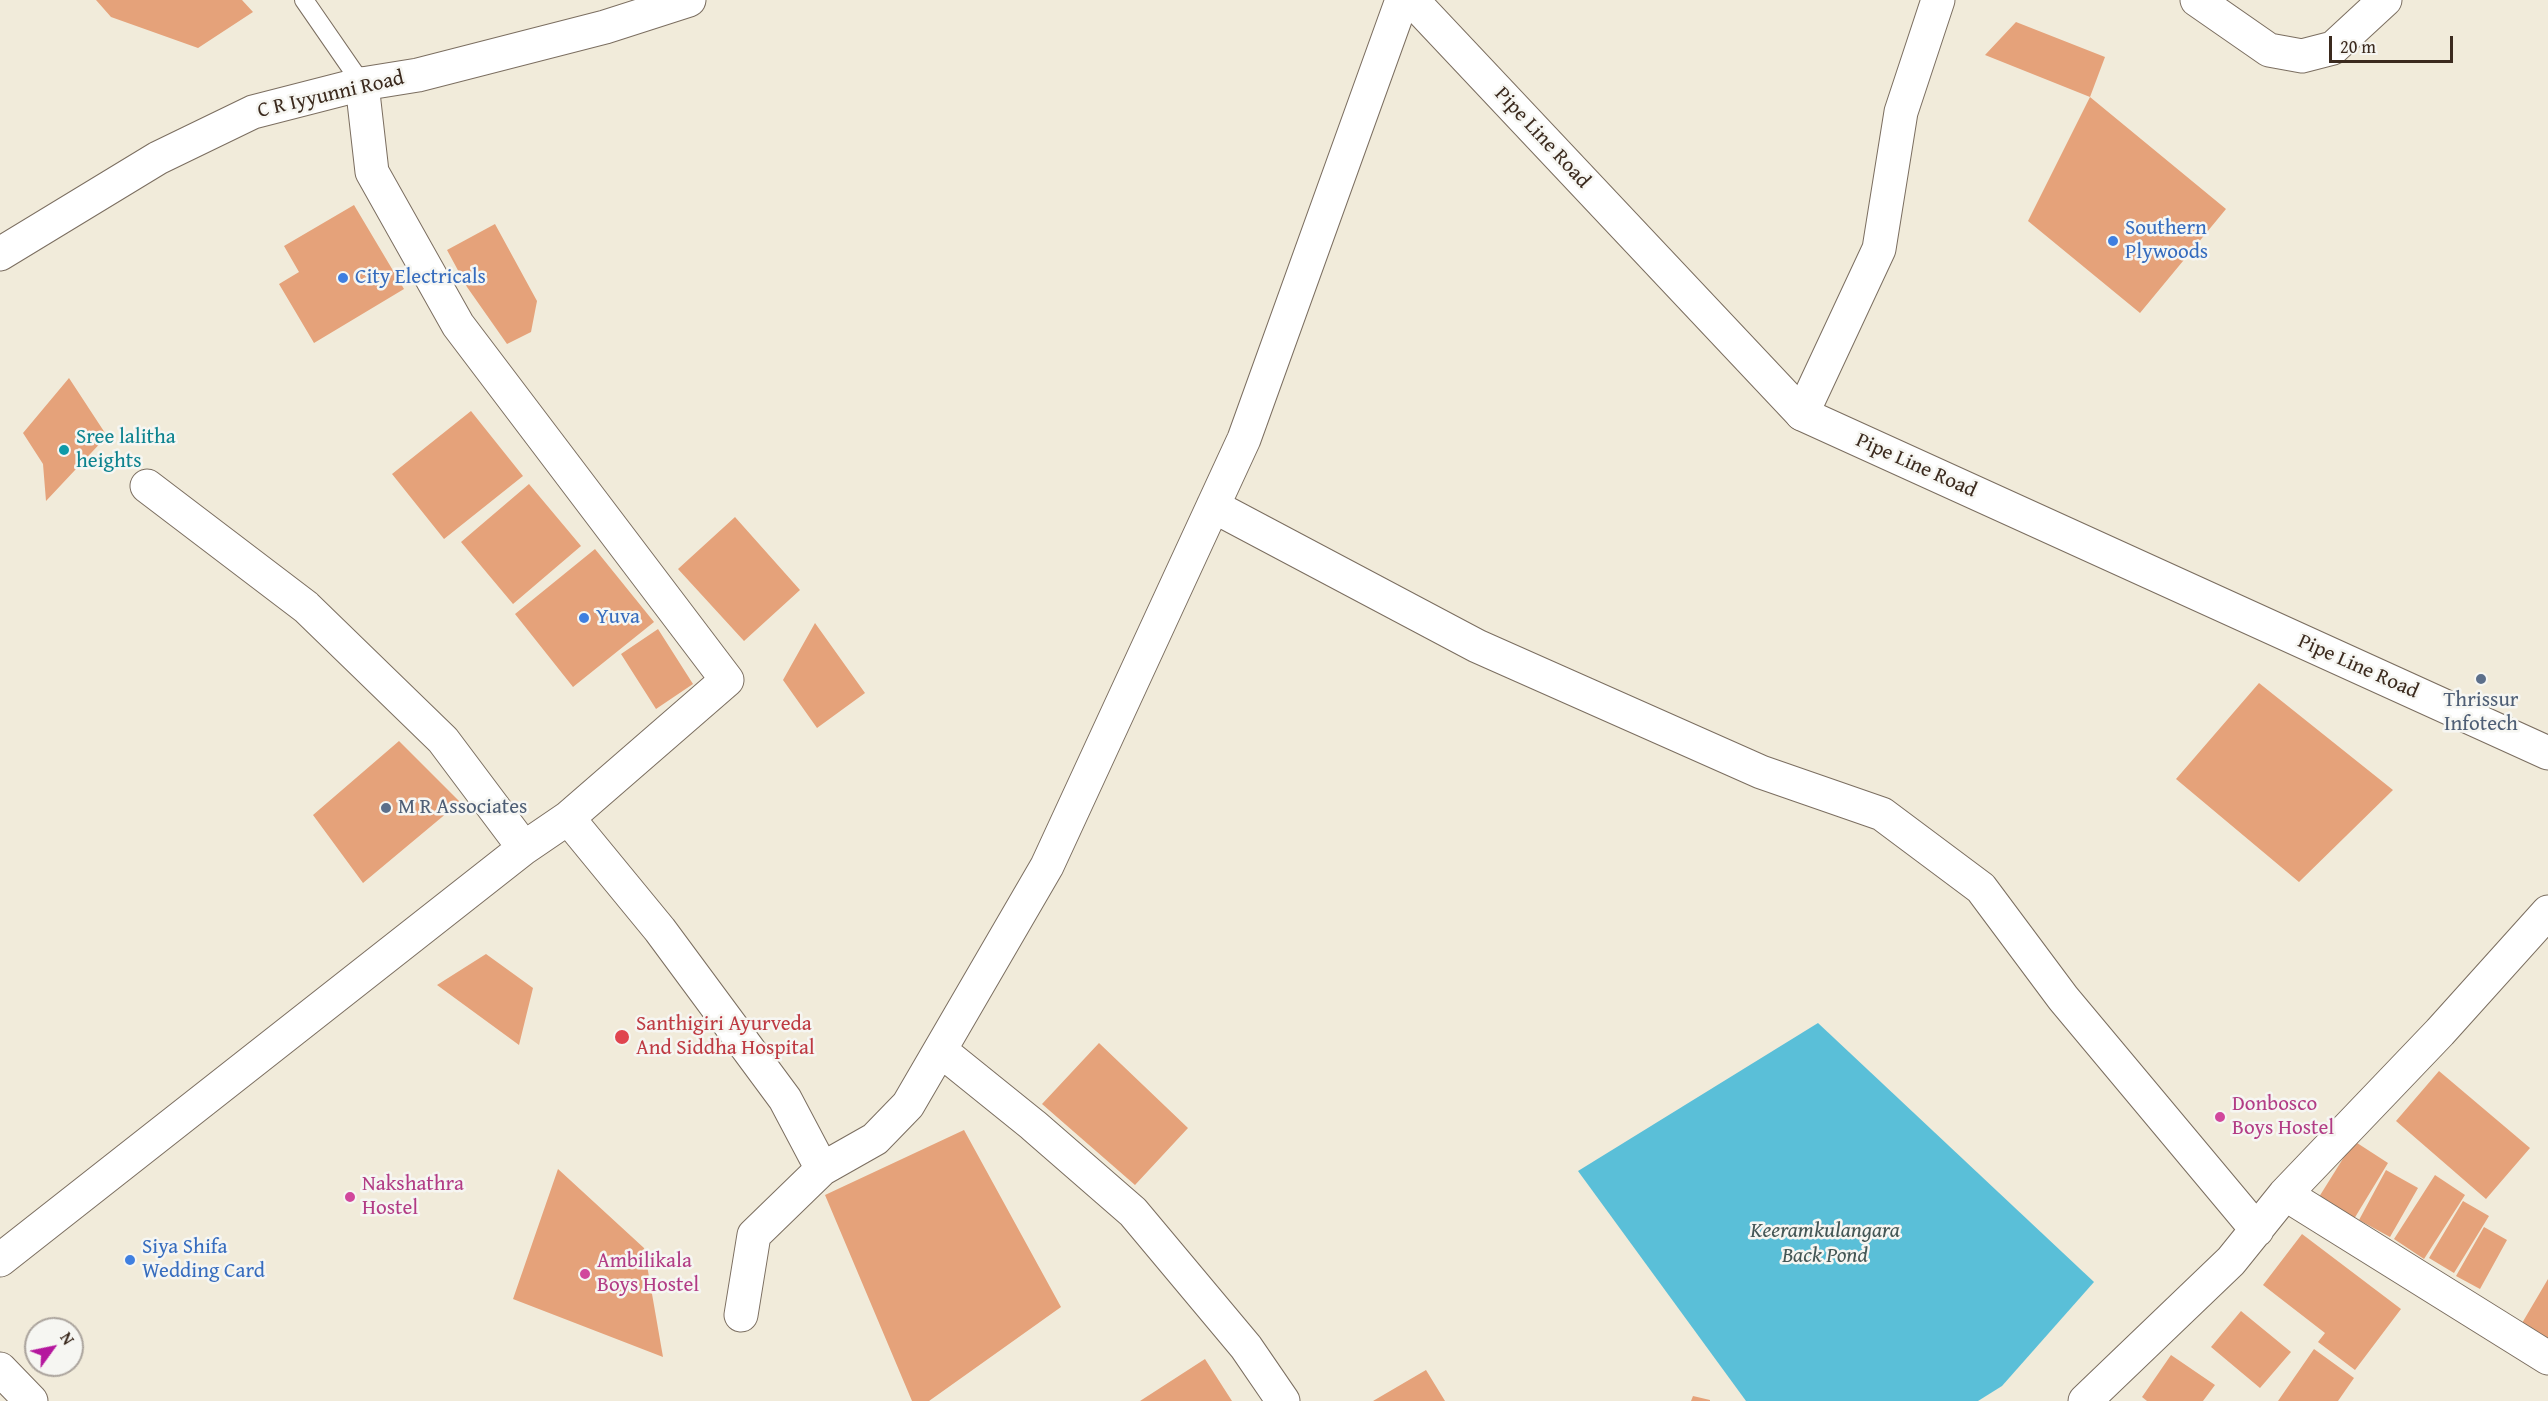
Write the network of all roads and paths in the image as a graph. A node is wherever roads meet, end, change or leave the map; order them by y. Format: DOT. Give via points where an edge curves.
graph roads {
  1 [pos="303,0"];
  2 [pos="689,0"];
  3 [pos="1402,0"];
  4 [pos="1412,0"];
  5 [pos="1938,0"];
  6 [pos="2197,0"];
  7 [pos="2385,0"];
  8 [pos="362,84"];
  9 [pos="0,254"];
  10 [pos="1802,414"];
  11 [pos="147,486"];
  12 [pos="1213,506"];
  13 [pos="2548,753"];
  14 [pos="568,818"];
  15 [pos="524,848"];
  16 [pos="2548,912"];
  17 [pos="940,1050"];
  18 [pos="822,1169"];
  19 [pos="2285,1194"];
  20 [pos="2257,1230"];
  21 [pos="0,1260"];
  22 [pos="741,1316"];
  23 [pos="2548,1358"];
  24 [pos="0,1369"];
  25 [pos="31,1401"];
  26 [pos="1283,1401"];
  27 [pos="2085,1401"];
  1 -- 8 [label="lane"];
  2 -- 8 [label="street, C R Iyyunni Road" via="583,33 418,75"];
  3 -- 12 [label="street" via="1244,439"];
  4 -- 10 [label="street, Pipe Line Road"];
  5 -- 10 [label="street" via="1901,112 1879,249"];
  6 -- 7 [label="street" via="2269,50 2302,56 2333,48"];
  8 -- 9 [label="street, C R Iyyunni Road" via="253,112 158,158"];
  8 -- 14 [label="street" via="372,172 458,325 728,680"];
  10 -- 13 [label="street, Pipe Line Road"];
  11 -- 15 [label="street" via="306,607 443,740"];
  12 -- 17 [label="street" via="1047,866"];
  12 -- 20 [label="street" via="1477,646 1761,772 1882,814 1981,888 2063,998"];
  14 -- 15 [label="street"];
  14 -- 18 [label="street" via="660,930 785,1099"];
  15 -- 21 [label="street"];
  16 -- 19 [label="street"];
  17 -- 18 [label="street" via="908,1105 875,1139"];
  17 -- 26 [label="street" via="1133,1212 1246,1347"];
  18 -- 22 [label="street" via="754,1235"];
  19 -- 20 [label="street"];
  19 -- 23 [label="street"];
  20 -- 27 [label="street" via="2232,1260"];
  24 -- 25 [label="street"];
}
